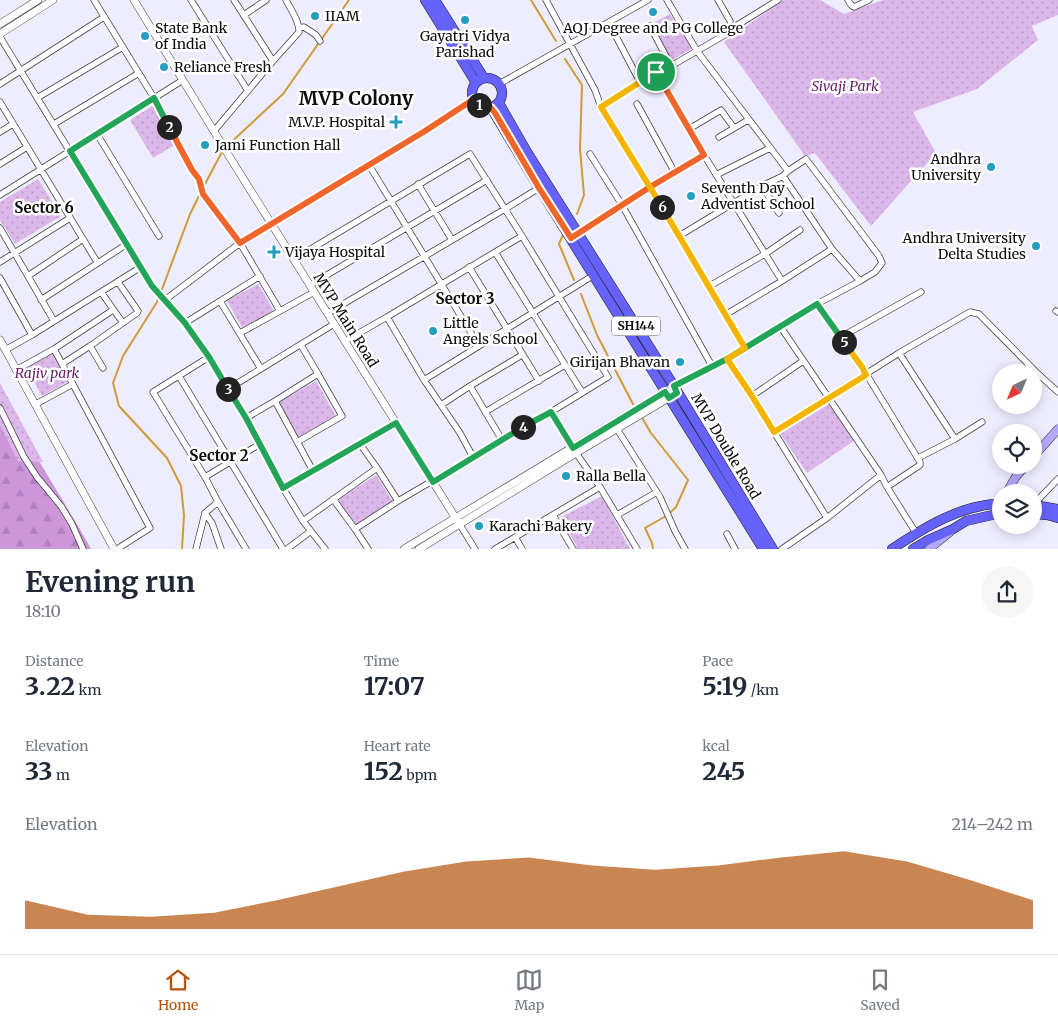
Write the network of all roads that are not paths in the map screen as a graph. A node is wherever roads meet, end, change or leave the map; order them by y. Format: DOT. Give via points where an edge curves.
graph roads {
  1 [pos="38,0"];
  2 [pos="53,0"];
  3 [pos="94,0"];
  4 [pos="134,0"];
  5 [pos="191,0"];
  6 [pos="234,0"];
  7 [pos="266,0"];
  8 [pos="286,0"];
  9 [pos="425,0"];
  10 [pos="435,0"];
  11 [pos="553,0"];
  12 [pos="648,0"];
  13 [pos="666,0"];
  14 [pos="718,0"];
  15 [pos="778,0"];
  16 [pos="848,0"];
  17 [pos="869,0"];
  18 [pos="547,2"];
  19 [pos="244,15"];
  20 [pos="104,17"];
  21 [pos="730,20"];
  22 [pos="609,23"];
  23 [pos="0,24"];
  24 [pos="650,26"];
  25 [pos="299,28"];
  26 [pos="0,35"];
  27 [pos="320,40"];
  28 [pos="570,44"];
  29 [pos="122,47"];
  30 [pos="697,51"];
  31 [pos="463,53"];
  32 [pos="274,61"];
  33 [pos="671,66"];
  34 [pos="21,70"];
  35 [pos="656,72"];
  36 [pos="139,73"];
  37 [pos="183,80"];
  38 [pos="480,81"];
  39 [pos="640,82"];
  40 [pos="0,84"];
  41 [pos="500,84"];
  42 [pos="248,91"];
  43 [pos="38,98"];
  44 [pos="154,98"];
  45 [pos="474,99"];
  46 [pos="0,102"];
  47 [pos="637,104"];
  48 [pos="495,105"];
  49 [pos="601,107"];
  50 [pos="748,120"];
  51 [pos="13,124"];
  52 [pos="54,124"];
  53 [pos="734,128"];
  54 [pos="689,129"];
  55 [pos="214,131"];
  56 [pos="0,132"];
  57 [pos="97,134"];
  58 [pos="719,137"];
  59 [pos="27,147"];
  60 [pos="770,148"];
  61 [pos="70,151"];
  62 [pos="590,154"];
  63 [pos="704,155"];
  64 [pos="0,164"];
  65 [pos="369,165"];
  66 [pos="41,170"];
  67 [pos="788,171"];
  68 [pos="675,173"];
  69 [pos="716,176"];
  70 [pos="782,176"];
  71 [pos="487,180"];
  72 [pos="418,184"];
  73 [pos="543,186"];
  74 [pos="762,186"];
  75 [pos="650,187"];
  76 [pos="0,195"];
  77 [pos="391,200"];
  78 [pos="733,203"];
  79 [pos="622,205"];
  80 [pos="505,209"];
  81 [pos="434,211"];
  82 [pos="779,213"];
  83 [pos="70,218"];
  84 [pos="271,223"];
  85 [pos="407,227"];
  86 [pos="0,230"];
  87 [pos="800,230"];
  88 [pos="159,236"];
  89 [pos="522,236"];
  90 [pos="574,236"];
  91 [pos="679,236"];
  92 [pos="83,239"];
  93 [pos="452,240"];
  94 [pos="240,243"];
  95 [pos="126,244"];
  96 [pos="832,249"];
  97 [pos="496,252"];
  98 [pos="14,253"];
  99 [pos="765,254"];
  100 [pos="425,256"];
  101 [pos="294,259"];
  102 [pos="0,262"];
  103 [pos="97,262"];
  104 [pos="141,267"];
  105 [pos="469,267"];
  106 [pos="28,276"];
  107 [pos="260,276"];
  108 [pos="594,276"];
  109 [pos="0,278"];
  110 [pos="782,281"];
  111 [pos="860,281"];
  112 [pos="118,282"];
  113 [pos="441,284"];
  114 [pos="708,287"];
  115 [pos="312,288"];
  116 [pos="101,292"];
  117 [pos="921,292"];
  118 [pos="559,297"];
  119 [pos="164,299"];
  120 [pos="41,300"];
  121 [pos="220,301"];
  122 [pos="817,304"];
  123 [pos="113,310"];
  124 [pos="280,311"];
  125 [pos="534,312"];
  126 [pos="328,314"];
  127 [pos="725,315"];
  128 [pos="387,316"];
  129 [pos="54,322"];
  130 [pos="123,323"];
  131 [pos="185,323"];
  132 [pos="334,324"];
  133 [pos="780,326"];
  134 [pos="506,329"];
  135 [pos="240,334"];
  136 [pos="32,335"];
  137 [pos="841,338"];
  138 [pos="0,340"];
  139 [pos="345,342"];
  140 [pos="301,345"];
  141 [pos="90,346"];
  142 [pos="479,346"];
  143 [pos="745,348"];
  144 [pos="54,349"];
  145 [pos="5,350"];
  146 [pos="899,353"];
  147 [pos="522,355"];
  148 [pos="209,357"];
  149 [pos="727,359"];
  150 [pos="803,361"];
  151 [pos="62,364"];
  152 [pos="565,365"];
  153 [pos="712,366"];
  154 [pos="103,368"];
  155 [pos="261,369"];
  156 [pos="16,370"];
  157 [pos="318,374"];
  158 [pos="866,375"];
  159 [pos="179,376"];
  160 [pos="424,380"];
  161 [pos="538,381"];
  162 [pos="73,384"];
  163 [pos="470,386"];
  164 [pos="228,389"];
  165 [pos="675,390"];
  166 [pos="582,392"];
  167 [pos="1058,392"];
  168 [pos="667,395"];
  169 [pos="752,396"];
  170 [pos="828,398"];
  171 [pos="275,401"];
  172 [pos="36,404"];
  173 [pos="441,406"];
  174 [pos="0,408"];
  175 [pos="485,412"];
  176 [pos="551,412"];
  177 [pos="246,418"];
  178 [pos="982,422"];
  179 [pos="396,423"];
  180 [pos="617,428"];
  181 [pos="1058,428"];
  182 [pos="774,432"];
  183 [pos="955,439"];
  184 [pos="502,440"];
  185 [pos="701,440"];
  186 [pos="297,442"];
  187 [pos="260,444"];
  188 [pos="360,444"];
  189 [pos="1042,447"];
  190 [pos="574,450"];
  191 [pos="473,457"];
  192 [pos="918,458"];
  193 [pos="231,462"];
  194 [pos="377,468"];
  195 [pos="313,471"];
  196 [pos="881,475"];
  197 [pos="206,477"];
  198 [pos="1058,479"];
  199 [pos="433,482"];
  200 [pos="600,487"];
  201 [pos="887,487"];
  202 [pos="283,488"];
  203 [pos="732,490"];
  204 [pos="656,492"];
  205 [pos="1042,496"];
  206 [pos="333,499"];
  207 [pos="398,501"];
  208 [pos="218,502"];
  209 [pos="992,505"];
  210 [pos="1042,506"];
  211 [pos="992,509"];
  212 [pos="1058,509"];
  213 [pos="205,513"];
  214 [pos="553,515"];
  215 [pos="617,515"];
  216 [pos="1042,515"];
  217 [pos="455,517"];
  218 [pos="827,518"];
  219 [pos="1058,518"];
  220 [pos="303,521"];
  221 [pos="460,525"];
  222 [pos="355,529"];
  223 [pos="953,529"];
  224 [pos="311,531"];
  225 [pos="916,533"];
  226 [pos="726,534"];
  227 [pos="516,537"];
  228 [pos="83,549"];
  229 [pos="115,549"];
  230 [pos="196,549"];
  231 [pos="221,549"];
  232 [pos="246,549"];
  233 [pos="285,549"];
  234 [pos="325,549"];
  235 [pos="368,549"];
  236 [pos="404,549"];
  237 [pos="419,549"];
  238 [pos="475,549"];
  239 [pos="495,549"];
  240 [pos="522,549"];
  241 [pos="573,549"];
  242 [pos="637,549"];
  243 [pos="685,549"];
  244 [pos="735,549"];
  245 [pos="763,549"];
  246 [pos="773,549"];
  247 [pos="782,549"];
  248 [pos="892,549"];
  249 [pos="912,549"];
  250 [pos="929,549"];
  1 -- 23 [label="street"];
  2 -- 26 [label="street"];
  3 -- 20 [label="street"];
  4 -- 37 [label="street, MVP Main Road"];
  5 -- 42 [label="street"];
  6 -- 19 [label="street"];
  7 -- 19 [label="street"];
  8 -- 25 [label="street"];
  9 -- 31 [label="main road"];
  10 -- 31 [label="main road"];
  11 -- 18 [label="street"];
  12 -- 22 [label="street"];
  13 -- 30 [label="street"];
  14 -- 21 [label="street"];
  15 -- 30 [label="street"];
  16 -- 17 [label="street" via="854,7"];
  18 -- 28 [label="street"];
  19 -- 32 [label="street"];
  20 -- 29 [label="street"];
  20 -- 34 [label="street"];
  22 -- 28 [label="street"];
  22 -- 39 [label="street"];
  24 -- 33 [label="street"];
  25 -- 27 [label="street" via="304,26"];
  25 -- 32 [label="street"];
  26 -- 34 [label="street"];
  28 -- 41 [label="street"];
  28 -- 49 [label="street"];
  29 -- 36 [label="street"];
  29 -- 43 [label="street"];
  30 -- 33 [label="street"];
  30 -- 50 [label="street"];
  31 -- 38 [label="main road"];
  32 -- 42 [label="street"];
  33 -- 35 [label="street"];
  34 -- 40 [label="street"];
  34 -- 43 [label="street"];
  35 -- 39 [label="street"];
  35 -- 54 [label="street"];
  36 -- 44 [label="street"];
  36 -- 52 [label="street"];
  37 -- 44 [label="street"];
  37 -- 55 [label="street, MVP Main Road"];
  38 -- 41 [label="main road" via="493,79"];
  38 -- 45 [label="main road" via="472,90"];
  39 -- 49 [label="street"];
  41 -- 48 [label="main road" via="501,99"];
  42 -- 55 [label="street"];
  43 -- 52 [label="street"];
  44 -- 57 [label="street"];
  44 -- 94 [label="street" via="199,179 203,194"];
  45 -- 48 [label="main road" via="481,107"];
  45 -- 65 [label="street"];
  46 -- 51 [label="street"];
  47 -- 68 [label="street"];
  48 -- 73 [label="main road, MVP Double Road / SH144"];
  49 -- 75 [label="street"];
  50 -- 53 [label="street"];
  50 -- 60 [label="street"];
  51 -- 56 [label="street"];
  51 -- 59 [label="street"];
  52 -- 61 [label="street"];
  53 -- 54 [label="street" via="720,110"];
  53 -- 58 [label="street"];
  54 -- 63 [label="street"];
  55 -- 84 [label="street, MVP Main Road"];
  57 -- 61 [label="street"];
  57 -- 88 [label="street"];
  59 -- 64 [label="street"];
  59 -- 66 [label="street"];
  60 -- 67 [label="street"];
  60 -- 69 [label="street"];
  61 -- 66 [label="street"];
  61 -- 95 [label="street"];
  62 -- 79 [label="street"];
  63 -- 68 [label="street"];
  63 -- 69 [label="street"];
  65 -- 77 [label="street"];
  65 -- 84 [label="street"];
  66 -- 76 [label="street"];
  66 -- 83 [label="street"];
  67 -- 70 [label="street"];
  67 -- 111 [label="street" via="806,159 879,256 882,263 879,268"];
  68 -- 75 [label="street"];
  69 -- 78 [label="street"];
  70 -- 74 [label="street"];
  70 -- 96 [label="street"];
  71 -- 72 [label="street" via="470,154"];
  71 -- 80 [label="street"];
  71 -- 81 [label="street"];
  72 -- 77 [label="street"];
  72 -- 81 [label="street"];
  73 -- 80 [label="street"];
  73 -- 90 [label="main road, MVP Double Road / SH144"];
  74 -- 78 [label="street"];
  74 -- 82 [label="street"];
  75 -- 79 [label="street"];
  75 -- 91 [label="street"];
  77 -- 85 [label="street"];
  77 -- 101 [label="street"];
  78 -- 91 [label="street"];
  78 -- 99 [label="street"];
  79 -- 90 [label="street"];
  79 -- 153 [label="street"];
  80 -- 89 [label="street"];
  80 -- 93 [label="street"];
  81 -- 85 [label="street"];
  81 -- 93 [label="street"];
  83 -- 92 [label="street"];
  83 -- 98 [label="street"];
  84 -- 94 [label="street"];
  84 -- 101 [label="street, MVP Main Road"];
  85 -- 100 [label="street"];
  85 -- 115 [label="street"];
  86 -- 98 [label="street"];
  87 -- 99 [label="street"];
  89 -- 97 [label="street"];
  89 -- 118 [label="street"];
  90 -- 108 [label="main road, MVP Double Road / SH144"];
  90 -- 165 [label="main road, MVP Double Road / SH144"];
  91 -- 114 [label="street"];
  92 -- 103 [label="street"];
  92 -- 106 [label="street"];
  93 -- 100 [label="street"];
  94 -- 107 [label="street"];
  94 -- 119 [label="street"];
  95 -- 103 [label="street"];
  95 -- 104 [label="street"];
  96 -- 110 [label="street"];
  96 -- 111 [label="street"];
  97 -- 105 [label="street"];
  97 -- 125 [label="street"];
  98 -- 102 [label="street"];
  98 -- 106 [label="street"];
  99 -- 110 [label="street"];
  99 -- 114 [label="street"];
  100 -- 113 [label="street"];
  100 -- 126 [label="street"];
  101 -- 115 [label="street, MVP Main Road"];
  103 -- 120 [label="street"];
  104 -- 112 [label="street"];
  104 -- 119 [label="street"];
  105 -- 113 [label="street"];
  105 -- 134 [label="street"];
  106 -- 120 [label="street"];
  107 -- 121 [label="street"];
  107 -- 124 [label="street"];
  108 -- 118 [label="street"];
  108 -- 168 [label="main road, MVP Double Road / SH144"];
  109 -- 136 [label="street"];
  110 -- 127 [label="street"];
  111 -- 122 [label="street"];
  112 -- 116 [label="street"];
  112 -- 130 [label="street" via="138,311"];
  113 -- 128 [label="street"];
  113 -- 142 [label="street"];
  114 -- 127 [label="street"];
  115 -- 124 [label="street"];
  115 -- 126 [label="street, MVP Main Road"];
  116 -- 123 [label="street"];
  116 -- 129 [label="street"];
  117 -- 137 [label="street"];
  118 -- 125 [label="street"];
  118 -- 166 [label="street" via="608,376"];
  119 -- 131 [label="street"];
  120 -- 129 [label="street"];
  121 -- 131 [label="street"];
  121 -- 135 [label="street"];
  122 -- 133 [label="street"];
  122 -- 137 [label="street"];
  123 -- 130 [label="street"];
  123 -- 144 [label="street"];
  124 -- 135 [label="street"];
  125 -- 134 [label="street"];
  125 -- 152 [label="street"];
  126 -- 132 [label="street, MVP Main Road"];
  127 -- 143 [label="street"];
  128 -- 139 [label="street"];
  128 -- 160 [label="street"];
  129 -- 136 [label="street"];
  130 -- 141 [label="street"];
  131 -- 148 [label="street"];
  132 -- 139 [label="street, MVP Main Road"];
  132 -- 140 [label="street"];
  133 -- 143 [label="street"];
  133 -- 150 [label="street"];
  134 -- 142 [label="street"];
  134 -- 147 [label="street"];
  135 -- 155 [label="street"];
  136 -- 145 [label="street"];
  137 -- 158 [label="street"];
  138 -- 145 [label="street"];
  139 -- 179 [label="street, MVP Main Road"];
  140 -- 155 [label="street"];
  140 -- 157 [label="street"];
  141 -- 151 [label="street"];
  141 -- 154 [label="street"];
  142 -- 160 [label="street"];
  143 -- 149 [label="street"];
  144 -- 151 [label="street"];
  144 -- 156 [label="street"];
  145 -- 156 [label="street"];
  146 -- 158 [label="street"];
  146 -- 167 [label="street" via="965,314 974,312"];
  146 -- 183 [label="street"];
  147 -- 161 [label="street"];
  147 -- 163 [label="street"];
  148 -- 159 [label="street"];
  148 -- 164 [label="street"];
  149 -- 153 [label="street"];
  149 -- 169 [label="street"];
  150 -- 169 [label="street"];
  150 -- 170 [label="street"];
  151 -- 162 [label="street"];
  152 -- 161 [label="street"];
  152 -- 166 [label="street"];
  153 -- 165 [label="street"];
  155 -- 164 [label="street"];
  156 -- 172 [label="street"];
  157 -- 171 [label="street"];
  157 -- 186 [label="street" via="342,416"];
  158 -- 170 [label="street"];
  158 -- 192 [label="street"];
  159 -- 193 [label="street"];
  159 -- 197 [label="street" via="153,392"];
  160 -- 173 [label="street"];
  161 -- 175 [label="street"];
  162 -- 172 [label="street"];
  162 -- 229 [label="street" via="150,528"];
  163 -- 173 [label="street"];
  163 -- 175 [label="street"];
  164 -- 177 [label="street"];
  165 -- 168 [label="street"];
  165 -- 185 [label="main road, MVP Double Road / SH144"];
  166 -- 176 [label="street"];
  168 -- 180 [label="street"];
  168 -- 185 [label="main road, MVP Double Road / SH144"];
  168 -- 190 [label="street"];
  169 -- 182 [label="street"];
  170 -- 182 [label="street"];
  170 -- 196 [label="street"];
  171 -- 177 [label="street"];
  171 -- 186 [label="street"];
  172 -- 229 [label="street"];
  173 -- 191 [label="street"];
  174 -- 228 [label="street" via="24,457 61,506"];
  175 -- 184 [label="street"];
  176 -- 184 [label="street"];
  176 -- 190 [label="street"];
  177 -- 187 [label="street"];
  178 -- 183 [label="street"];
  179 -- 188 [label="street"];
  179 -- 199 [label="street, MVP Main Road"];
  180 -- 190 [label="street"];
  180 -- 204 [label="street"];
  181 -- 189 [label="main road"];
  182 -- 218 [label="street"];
  183 -- 192 [label="street"];
  184 -- 191 [label="street"];
  185 -- 203 [label="main road, MVP Double Road / SH144"];
  186 -- 195 [label="street"];
  187 -- 193 [label="street"];
  187 -- 202 [label="street"];
  188 -- 194 [label="street"];
  188 -- 195 [label="street"];
  190 -- 200 [label="street"];
  190 -- 217 [label="street"];
  190 -- 221 [label="street"];
  191 -- 199 [label="street"];
  192 -- 201 [label="street" via="920,465"];
  193 -- 197 [label="street"];
  193 -- 233 [label="street"];
  194 -- 206 [label="street"];
  194 -- 207 [label="street"];
  195 -- 202 [label="street"];
  196 -- 201 [label="street"];
  196 -- 218 [label="street"];
  197 -- 208 [label="street"];
  198 -- 205 [label="street"];
  199 -- 207 [label="street"];
  199 -- 217 [label="street, MVP Main Road"];
  200 -- 214 [label="street"];
  200 -- 215 [label="street"];
  201 -- 225 [label="street"];
  202 -- 220 [label="street"];
  203 -- 245 [label="main road, MVP Double Road / SH144"];
  203 -- 246 [label="main road, MVP Double Road / SH144"];
  204 -- 215 [label="street"];
  204 -- 243 [label="street"];
  206 -- 220 [label="street"];
  206 -- 222 [label="street"];
  207 -- 222 [label="street"];
  208 -- 213 [label="street"];
  208 -- 232 [label="street"];
  209 -- 225 [label="main road" via="961,512"];
  210 -- 212 [label="main road"];
  211 -- 223 [label="main road"];
  213 -- 230 [label="street"];
  213 -- 231 [label="street"];
  214 -- 227 [label="street"];
  214 -- 241 [label="street"];
  215 -- 242 [label="street"];
  216 -- 219 [label="main road"];
  217 -- 221 [label="street, MVP Main Road"];
  217 -- 236 [label="street"];
  218 -- 247 [label="street"];
  220 -- 224 [label="street"];
  221 -- 237 [label="street"];
  221 -- 238 [label="street"];
  222 -- 235 [label="street"];
  223 -- 249 [label="main road"];
  223 -- 250 [label="main road"];
  224 -- 233 [label="street"];
  224 -- 234 [label="street"];
  225 -- 248 [label="main road"];
  226 -- 244 [label="street"];
  227 -- 239 [label="street"];
  227 -- 240 [label="street"];
}
